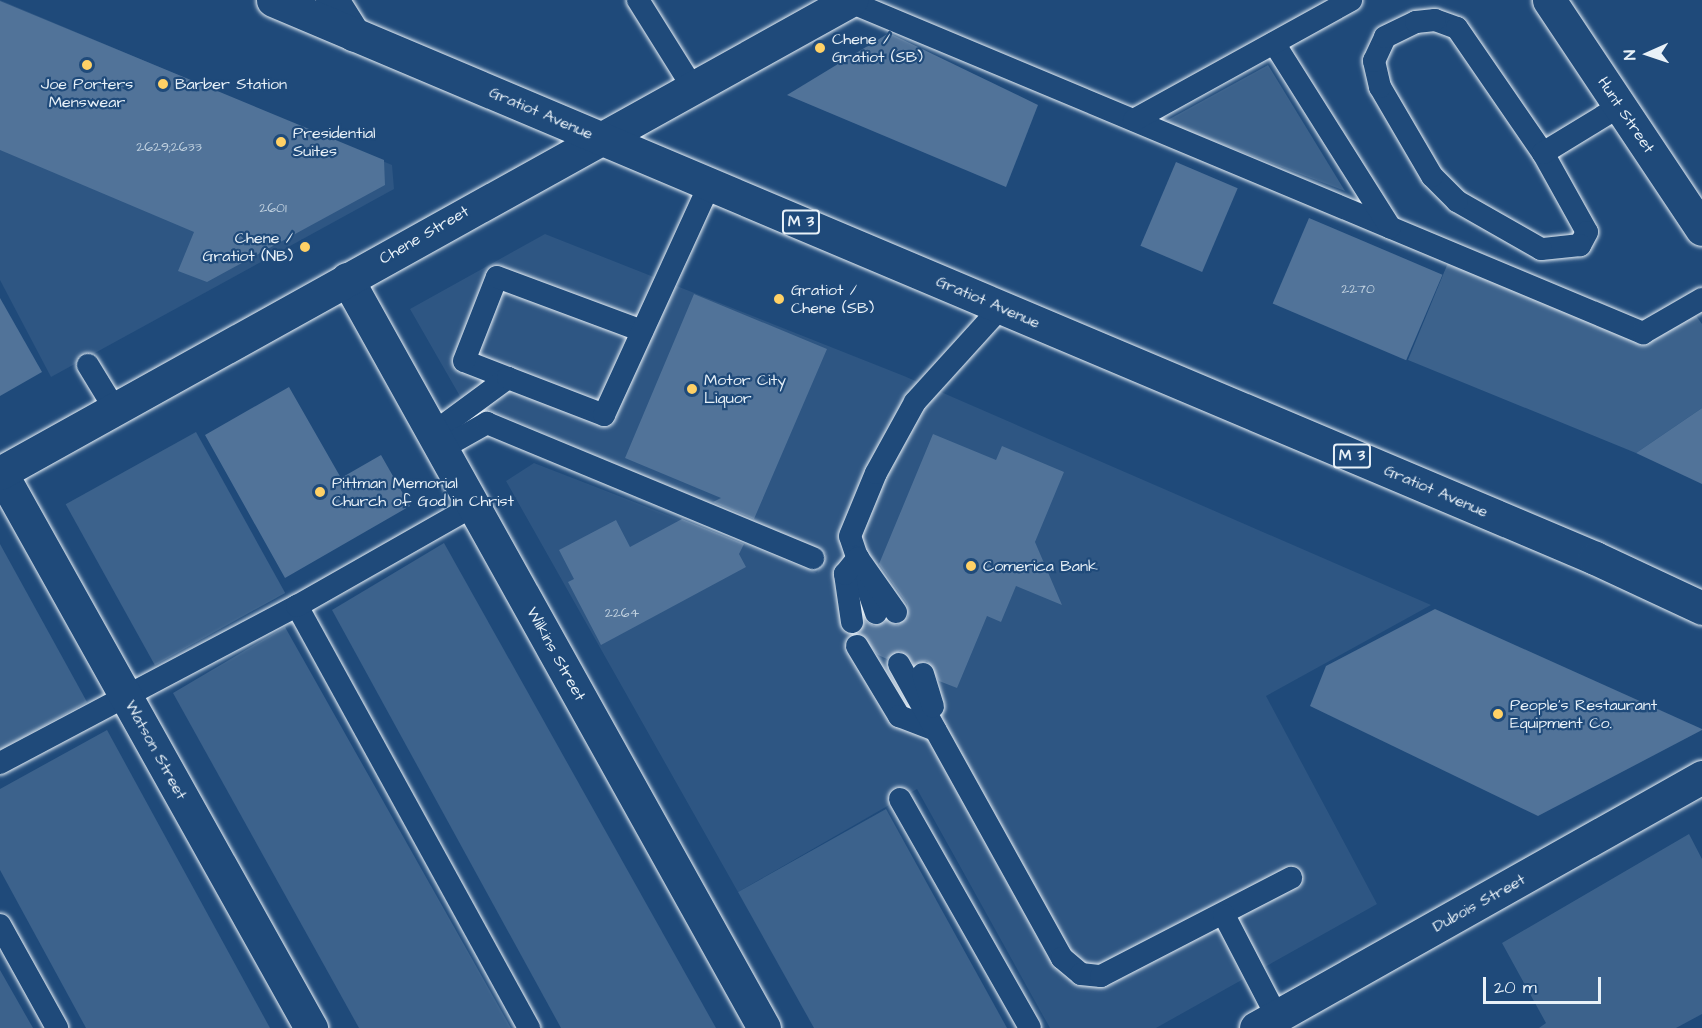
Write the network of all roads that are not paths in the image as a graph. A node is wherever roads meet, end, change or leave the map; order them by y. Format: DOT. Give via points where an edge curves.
graph roads {
  1 [pos="273,0"];
  2 [pos="332,0"];
  3 [pos="638,0"];
  4 [pos="1351,0"];
  5 [pos="1549,0"];
  6 [pos="850,1"];
  7 [pos="354,35"];
  8 [pos="1274,43"];
  9 [pos="693,88"];
  10 [pos="1620,106"];
  11 [pos="1134,120"];
  12 [pos="601,138"];
  13 [pos="1543,153"];
  14 [pos="710,184"];
  15 [pos="1390,227"];
  16 [pos="1702,229"];
  17 [pos="347,279"];
  18 [pos="1702,299"];
  19 [pos="1001,307"];
  20 [pos="642,331"];
  21 [pos="88,365"];
  22 [pos="508,378"];
  23 [pos="116,411"];
  24 [pos="437,441"];
  25 [pos="1,473"];
  26 [pos="473,506"];
  27 [pos="813,558"];
  28 [pos="858,558"];
  29 [pos="297,606"];
  30 [pos="1702,608"];
  31 [pos="886,613"];
  32 [pos="852,622"];
  33 [pos="857,646"];
  34 [pos="899,664"];
  35 [pos="923,674"];
  36 [pos="124,693"];
  37 [pos="935,730"];
  38 [pos="0,763"];
  39 [pos="1702,777"];
  40 [pos="900,799"];
  41 [pos="1291,878"];
  42 [pos="1224,915"];
  43 [pos="0,925"];
  44 [pos="1272,1024"];
  45 [pos="57,1028"];
  46 [pos="311,1028"];
  47 [pos="529,1028"];
  48 [pos="764,1028"];
  49 [pos="1030,1028"];
  1 -- 7 [label="street, Gratiot Avenue / M 3"];
  2 -- 7 [label="street"];
  3 -- 9 [label="lane"];
  4 -- 8 [label="lane"];
  5 -- 10 [label="street, Hunt Street"];
  6 -- 9 [label="street, Chene Street"];
  6 -- 11 [label="lane"];
  7 -- 12 [label="street, Gratiot Avenue / M 3"];
  8 -- 11 [label="lane"];
  8 -- 15 [label="lane"];
  9 -- 12 [label="street, Chene Street"];
  10 -- 13 [label="lane"];
  10 -- 16 [label="street, Hunt Street"];
  11 -- 15 [label="lane"];
  12 -- 14 [label="street, Gratiot Avenue / M 3"];
  12 -- 17 [label="street, Chene Street"];
  13 -- 13 [label="lane" via="1587,232 1580,245 1541,249 1456,201 1432,176 1380,87 1374,61 1385,37 1416,22 1435,20 1457,28"];
  14 -- 19 [label="street, Gratiot Avenue / M 3"];
  14 -- 20 [label="lane"];
  15 -- 18 [label="lane" via="1643,333"];
  17 -- 23 [label="street, Chene Street"];
  17 -- 24 [label="street, Wilkins Street"];
  19 -- 28 [label="lane" via="915,402 904,420 850,536"];
  19 -- 30 [label="street, Gratiot Avenue / M 3" via="1594,558"];
  20 -- 22 [label="lane" via="604,415"];
  20 -- 22 [label="lane" via="497,278 464,361"];
  21 -- 23 [label="lane"];
  22 -- 24 [label="lane"];
  23 -- 25 [label="street, Chene Street"];
  24 -- 26 [label="street, Wilkins Street"];
  24 -- 27 [label="lane" via="487,423"];
  25 -- 36 [label="street, Watson Street"];
  26 -- 29 [label="lane"];
  26 -- 48 [label="street, Wilkins Street"];
  28 -- 31 [label="lane"];
  28 -- 32 [label="lane" via="845,574"];
  29 -- 36 [label="lane"];
  29 -- 47 [label="lane"];
  33 -- 37 [label="lane" via="899,716"];
  34 -- 37 [label="lane"];
  35 -- 37 [label="lane" via="932,700"];
  36 -- 38 [label="lane"];
  36 -- 46 [label="street, Watson Street"];
  37 -- 42 [label="lane" via="1062,958 1081,974 1101,976"];
  39 -- 44 [label="street, Dubois Street"];
  40 -- 49 [label="lane"];
  41 -- 42 [label="lane"];
  42 -- 44 [label="lane"];
  43 -- 45 [label="lane"];
}
